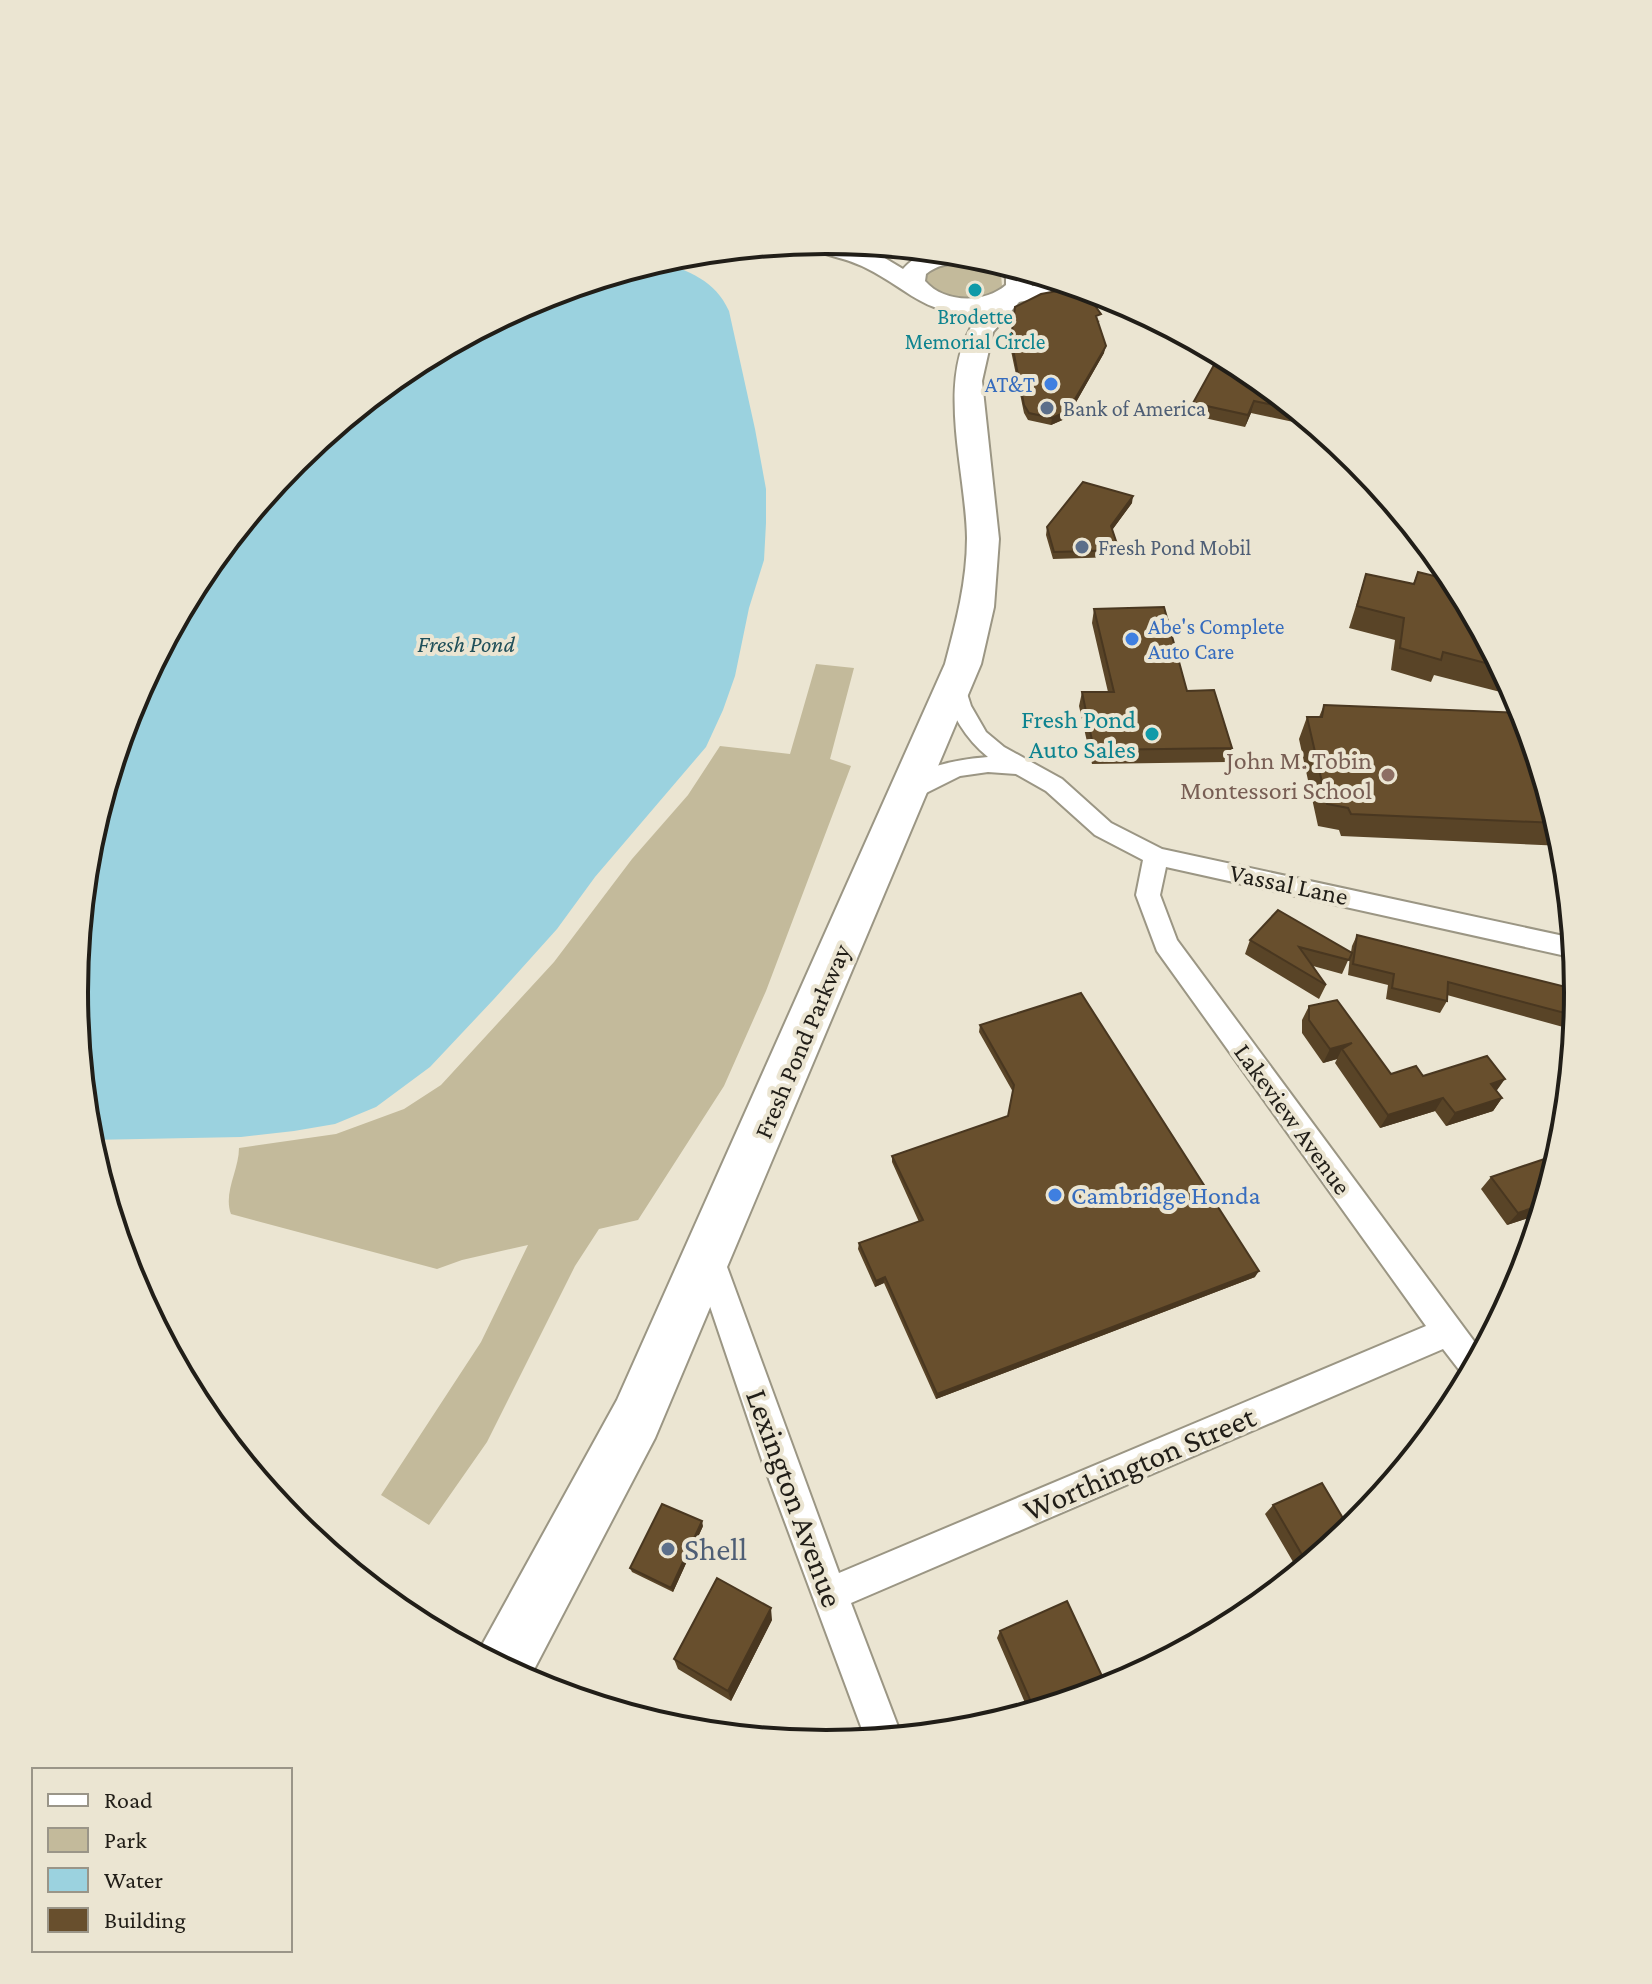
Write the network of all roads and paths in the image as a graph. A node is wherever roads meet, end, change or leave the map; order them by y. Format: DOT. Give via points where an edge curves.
graph roads {
  1 [pos="851,255"];
  2 [pos="930,261"];
  3 [pos="1020,280"];
  4 [pos="917,290"];
  5 [pos="1052,290"];
  6 [pos="1008,297"];
  7 [pos="968,381"];
  8 [pos="955,686"];
  9 [pos="1028,769"];
  10 [pos="910,791"];
  11 [pos="1156,856"];
  12 [pos="1562,945"];
  13 [pos="708,1256"];
  14 [pos="1448,1332"];
  15 [pos="1467,1357"];
  16 [pos="830,1594"];
  17 [pos="507,1657"];
  18 [pos="880,1727"];
  1 -- 4 [label="highway" via="874,262"];
  2 -- 4 [label="highway" via="912,275"];
  3 -- 6 [label="highway"];
  4 -- 6 [label="highway" via="962,304"];
  4 -- 7 [label="highway, Fresh Pond Parkway"];
  5 -- 6 [label="main road"];
  6 -- 7 [label="highway, Fresh Pond Parkway" via="980,331"];
  7 -- 8 [label="highway, Fresh Pond Parkway" via="982,565 973,628"];
  8 -- 9 [label="street, Vassal Lane" via="978,737"];
  8 -- 10 [label="highway, Fresh Pond Parkway"];
  9 -- 10 [label="street, Vassal Lane" via="1000,764 957,768"];
  9 -- 11 [label="street, Vassal Lane" via="1103,829"];
  10 -- 13 [label="highway, Fresh Pond Parkway"];
  11 -- 12 [label="street, Vassal Lane"];
  11 -- 14 [label="street, Lakeview Avenue" via="1148,895 1166,944"];
  13 -- 16 [label="street, Lexington Avenue"];
  13 -- 17 [label="highway, Fresh Pond Parkway" via="636,1419"];
  14 -- 15 [label="street, Lakeview Avenue"];
  14 -- 16 [label="street, Worthington Street"];
  16 -- 18 [label="street, Lexington Avenue"];
}
